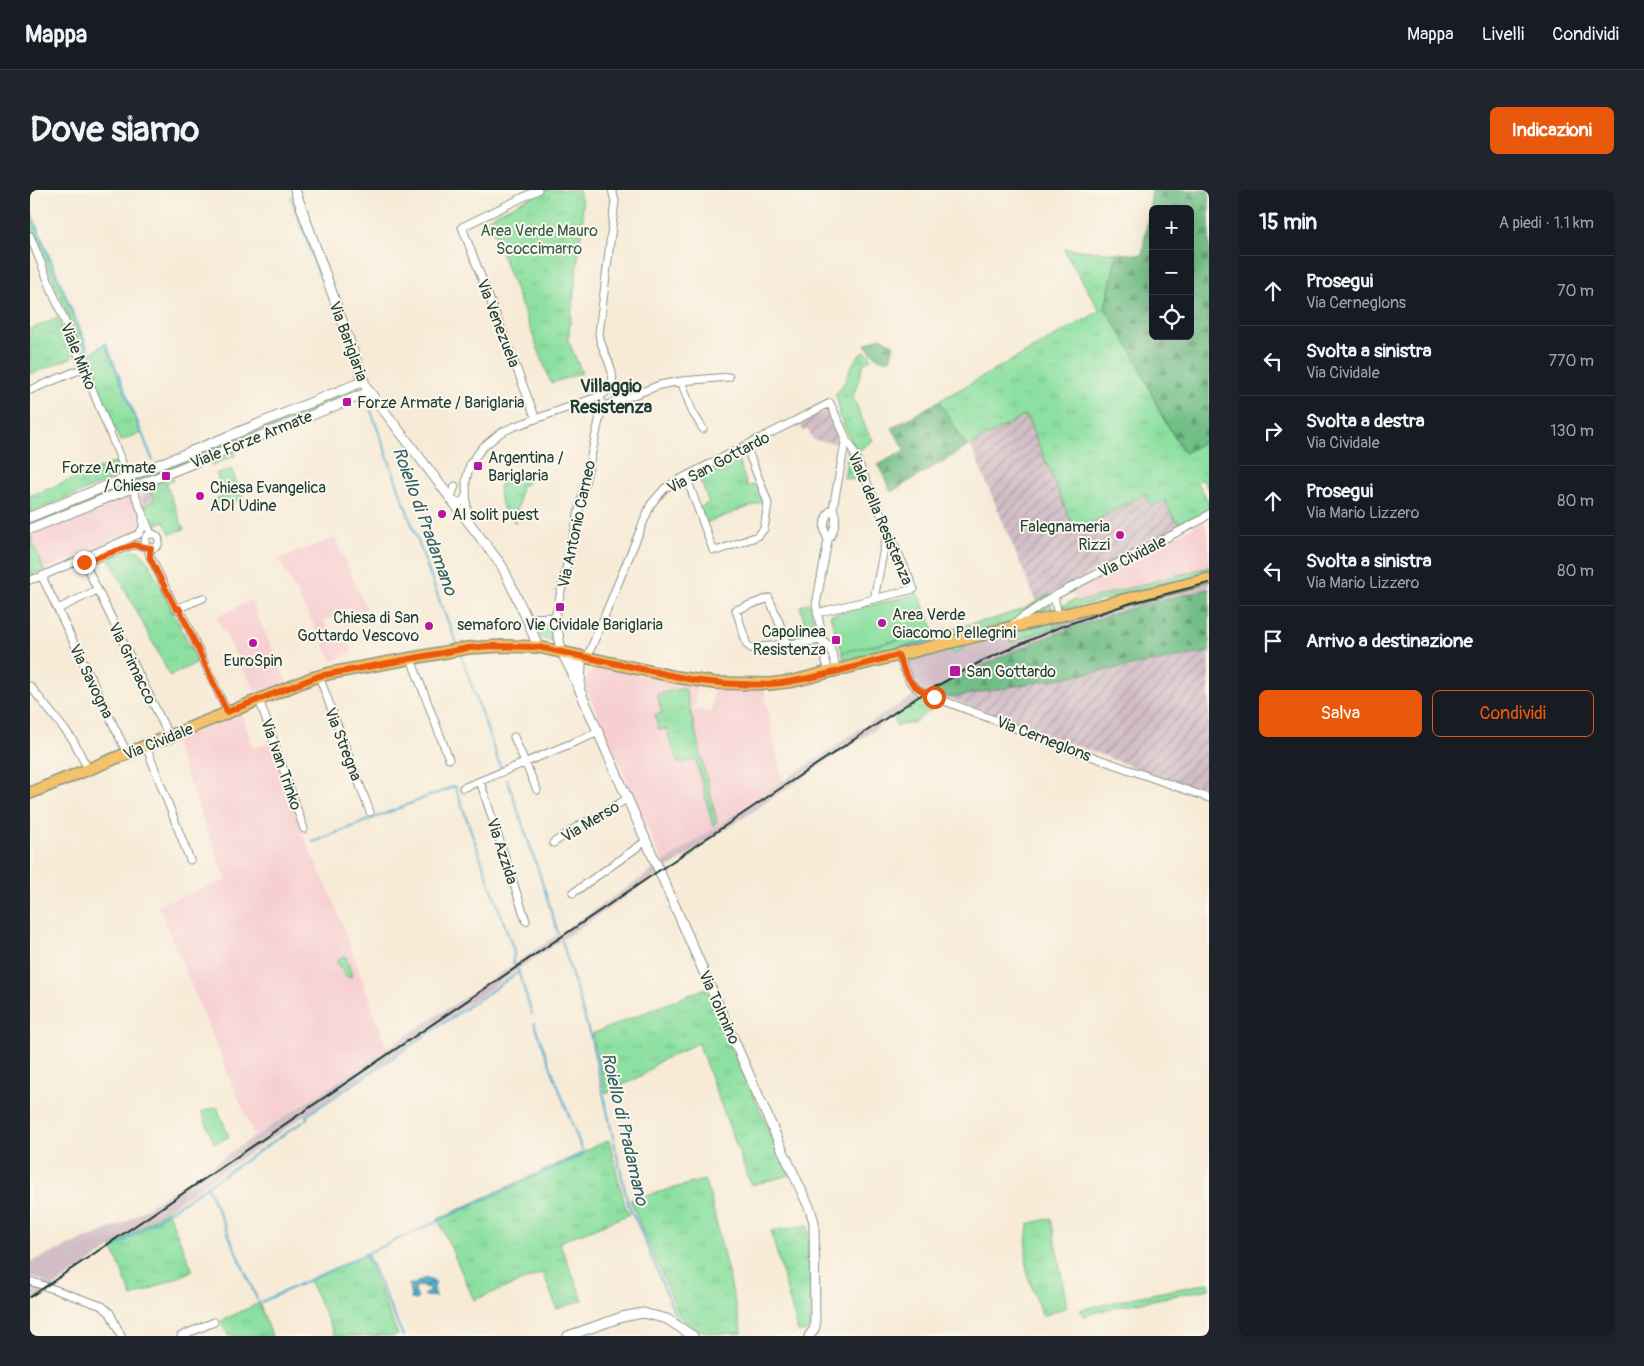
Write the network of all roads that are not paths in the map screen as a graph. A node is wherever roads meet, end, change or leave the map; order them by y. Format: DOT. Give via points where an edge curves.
graph roads {
  1 [pos="295,190"];
  2 [pos="538,190"];
  3 [pos="612,190"];
  4 [pos="616,190"];
  5 [pos="615,201"];
  6 [pos="30,238"];
  7 [pos="32,249"];
  8 [pos="84,368"];
  9 [pos="728,377"];
  10 [pos="364,381"];
  11 [pos="681,381"];
  12 [pos="612,382"];
  13 [pos="30,390"];
  14 [pos="369,392"];
  15 [pos="600,396"];
  16 [pos="626,398"];
  17 [pos="830,403"];
  18 [pos="602,407"];
  19 [pos="536,419"];
  20 [pos="703,429"];
  21 [pos="846,440"];
  22 [pos="746,446"];
  23 [pos="686,476"];
  24 [pos="128,477"];
  25 [pos="466,480"];
  26 [pos="440,486"];
  27 [pos="455,486"];
  28 [pos="132,487"];
  29 [pos="466,496"];
  30 [pos="450,499"];
  31 [pos="143,514"];
  32 [pos="1209,514"];
  33 [pos="30,517"];
  34 [pos="467,520"];
  35 [pos="30,529"];
  36 [pos="886,538"];
  37 [pos="150,547"];
  38 [pos="86,566"];
  39 [pos="43,578"];
  40 [pos="1209,579"];
  41 [pos="30,580"];
  42 [pos="97,590"];
  43 [pos="1054,596"];
  44 [pos="203,598"];
  45 [pos="874,599"];
  46 [pos="179,608"];
  47 [pos="58,609"];
  48 [pos="817,613"];
  49 [pos="1058,615"];
  50 [pos="555,618"];
  51 [pos="529,623"];
  52 [pos="1006,628"];
  53 [pos="823,640"];
  54 [pos="788,644"];
  55 [pos="513,646"];
  56 [pos="538,647"];
  57 [pos="561,651"];
  58 [pos="898,655"];
  59 [pos="584,657"];
  60 [pos="411,659"];
  61 [pos="599,661"];
  62 [pos="833,671"];
  63 [pos="319,676"];
  64 [pos="576,677"];
  65 [pos="30,686"];
  66 [pos="259,699"];
  67 [pos="227,712"];
  68 [pos="599,732"];
  69 [pos="169,736"];
  70 [pos="514,737"];
  71 [pos="146,746"];
  72 [pos="127,754"];
  73 [pos="449,759"];
  74 [pos="525,762"];
  75 [pos="88,769"];
  76 [pos="480,781"];
  77 [pos="463,788"];
  78 [pos="537,790"];
  79 [pos="30,793"];
  80 [pos="628,798"];
  81 [pos="1209,798"];
  82 [pos="370,812"];
  83 [pos="304,829"];
  84 [pos="646,841"];
  85 [pos="553,843"];
  86 [pos="190,860"];
  87 [pos="572,892"];
  88 [pos="526,921"];
  89 [pos="30,1281"];
  90 [pos="214,1322"];
  91 [pos="574,1335"];
  92 [pos="811,1335"];
  93 [pos="121,1336"];
  94 [pos="181,1336"];
  95 [pos="693,1336"];
  1 -- 10 [label="street, Via Bariglaria"];
  2 -- 19 [label="street, Via Venezuela" via="462,227"];
  3 -- 5 [label="street"];
  4 -- 5 [label="street"];
  5 -- 12 [label="street" via="599,334"];
  6 -- 7 [label="street, Viale Mirko"];
  7 -- 8 [label="street, Viale Mirko"];
  8 -- 13 [label="street"];
  8 -- 24 [label="street, Viale Mirko"];
  9 -- 11 [label="street"];
  10 -- 14 [label="street, Via Bariglaria"];
  10 -- 24 [label="street, Viale Forze Armate"];
  11 -- 16 [label="street"];
  11 -- 20 [label="street"];
  12 -- 15 [label="street"];
  12 -- 16 [label="street"];
  14 -- 26 [label="street, Via Bariglaria"];
  14 -- 28 [label="street, Viale Forze Armate"];
  15 -- 18 [label="street, Via Antonio Carneo"];
  15 -- 19 [label="street"];
  16 -- 18 [label="street"];
  17 -- 21 [label="street, Viale della Resistenza"];
  17 -- 22 [label="street, Via San Gottardo"];
  18 -- 50 [label="street, Via Antonio Carneo"];
  19 -- 25 [label="street" via="490,440 470,464"];
  21 -- 45 [label="street, Viale della Resistenza" via="914,589"];
  21 -- 48 [label="street, Viale della Resistenza" via="833,508 825,522 828,540"];
  22 -- 23 [label="street, Via San Gottardo"];
  22 -- 23 [label="street" via="768,504 764,529 758,536 714,550"];
  23 -- 59 [label="street, Via San Gottardo" via="665,488 651,504"];
  24 -- 28 [label="street"];
  24 -- 33 [label="street, Viale Forze Armate"];
  25 -- 27 [label="street"];
  25 -- 29 [label="street"];
  26 -- 27 [label="street"];
  26 -- 30 [label="street, Via Bariglaria"];
  27 -- 30 [label="street"];
  28 -- 31 [label="street"];
  28 -- 35 [label="street, Viale Forze Armate"];
  29 -- 30 [label="street" via="462,502"];
  29 -- 34 [label="street"];
  30 -- 34 [label="street, Via Bariglaria"];
  31 -- 37 [label="street" via="151,534 158,541 157,545"];
  31 -- 39 [label="street" via="139,534"];
  32 -- 43 [label="street, Via Cividale"];
  34 -- 51 [label="street, Via Bariglaria" via="505,571"];
  36 -- 45 [label="street, Viale della Resistenza"];
  37 -- 39 [label="street" via="133,545"];
  37 -- 46 [label="street" via="150,558 176,609"];
  38 -- 42 [label="street, Via Grimacco"];
  39 -- 41 [label="street"];
  39 -- 47 [label="street, Via Savogna"];
  40 -- 49 [label="main road, Via Cividale"];
  42 -- 47 [label="street"];
  42 -- 69 [label="street, Via Grimacco"];
  43 -- 49 [label="street"];
  43 -- 52 [label="street, Via Cividale"];
  44 -- 46 [label="street"];
  45 -- 48 [label="street, Viale della Resistenza"];
  46 -- 67 [label="street"];
  47 -- 72 [label="street, Via Savogna"];
  48 -- 53 [label="street, Viale della Resistenza"];
  49 -- 52 [label="main road, Via Cividale"];
  50 -- 51 [label="street"];
  50 -- 57 [label="street, Via Antonio Carneo"];
  51 -- 55 [label="street" via="528,636"];
  51 -- 56 [label="street, Via Bariglaria"];
  52 -- 58 [label="main road, Via Cividale"];
  53 -- 54 [label="street"];
  53 -- 62 [label="street, Viale della Resistenza" via="830,647"];
  54 -- 54 [label="street" via="768,598 736,610 749,647"];
  55 -- 56 [label="main road, Via Cividale"];
  55 -- 60 [label="main road, Via Cividale" via="479,647"];
  56 -- 57 [label="main road, Via Cividale"];
  57 -- 59 [label="main road, Via Cividale"];
  57 -- 64 [label="street, Via Tolmino"];
  58 -- 62 [label="main road, Via Cividale"];
  58 -- 81 [label="street, Via Cerneglons" via="910,682 918,690"];
  59 -- 61 [label="main road, Via Cividale"];
  59 -- 64 [label="street, Via Tolmino"];
  60 -- 63 [label="main road, Via Cividale"];
  60 -- 73 [label="street"];
  61 -- 62 [label="main road, Via Cividale" via="729,684 782,683"];
  61 -- 64 [label="street"];
  63 -- 66 [label="main road, Via Cividale"];
  63 -- 82 [label="street, Via Stregna"];
  64 -- 68 [label="street, Via Tolmino"];
  65 -- 75 [label="street" via="73,740"];
  66 -- 67 [label="main road, Via Cividale"];
  66 -- 83 [label="street, Via Ivan Trinko"];
  67 -- 69 [label="main road, Via Cividale"];
  68 -- 74 [label="street"];
  68 -- 80 [label="street, Via Tolmino"];
  69 -- 71 [label="main road, Via Cividale"];
  70 -- 74 [label="street"];
  71 -- 72 [label="main road, Via Cividale"];
  71 -- 86 [label="street"];
  72 -- 75 [label="main road, Via Cividale"];
  74 -- 76 [label="street"];
  74 -- 78 [label="street"];
  75 -- 79 [label="main road, Via Cividale"];
  76 -- 77 [label="street"];
  76 -- 88 [label="street, Via Azzida"];
  80 -- 84 [label="street, Via Tolmino"];
  80 -- 85 [label="street, Via Merso"];
  84 -- 87 [label="street"];
  84 -- 92 [label="street, Via Tolmino" via="810,1209 814,1222 815,1324"];
  89 -- 93 [label="street" via="102,1306 110,1313"];
  90 -- 94 [label="street"];
  91 -- 95 [label="street" via="622,1317 643,1313 668,1319"];
}
